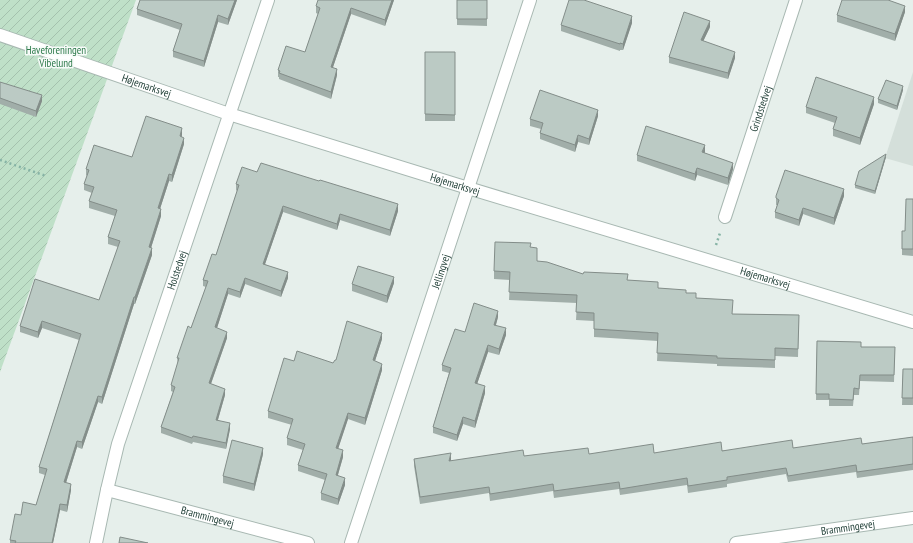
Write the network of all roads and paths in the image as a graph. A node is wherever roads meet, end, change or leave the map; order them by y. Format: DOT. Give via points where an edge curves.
graph roads {
  1 [pos="268,0"];
  2 [pos="530,0"];
  3 [pos="796,0"];
  4 [pos="0,35"];
  5 [pos="229,114"];
  6 [pos="0,160"];
  7 [pos="46,176"];
  8 [pos="468,188"];
  9 [pos="725,217"];
  10 [pos="711,261"];
  11 [pos="913,322"];
  12 [pos="106,490"];
  13 [pos="913,518"];
  14 [pos="96,543"];
  15 [pos="308,543"];
  16 [pos="351,543"];
  17 [pos="736,543"];
  1 -- 5 [label="street, Holstedvej"];
  2 -- 8 [label="street, Jellingvej"];
  3 -- 9 [label="street, Grindstedvej"];
  4 -- 5 [label="street, Højemarksvej"];
  5 -- 8 [label="street, Højemarksvej"];
  5 -- 12 [label="street, Holstedvej" via="118,444"];
  6 -- 7 [label="path"];
  8 -- 10 [label="street, Højemarksvej"];
  8 -- 16 [label="street, Jellingvej"];
  9 -- 10 [label="path"];
  10 -- 11 [label="street, Højemarksvej"];
  12 -- 14 [label="street, Holstedvej"];
  12 -- 15 [label="street, Brammingevej"];
  13 -- 17 [label="street, Brammingevej"];
}
